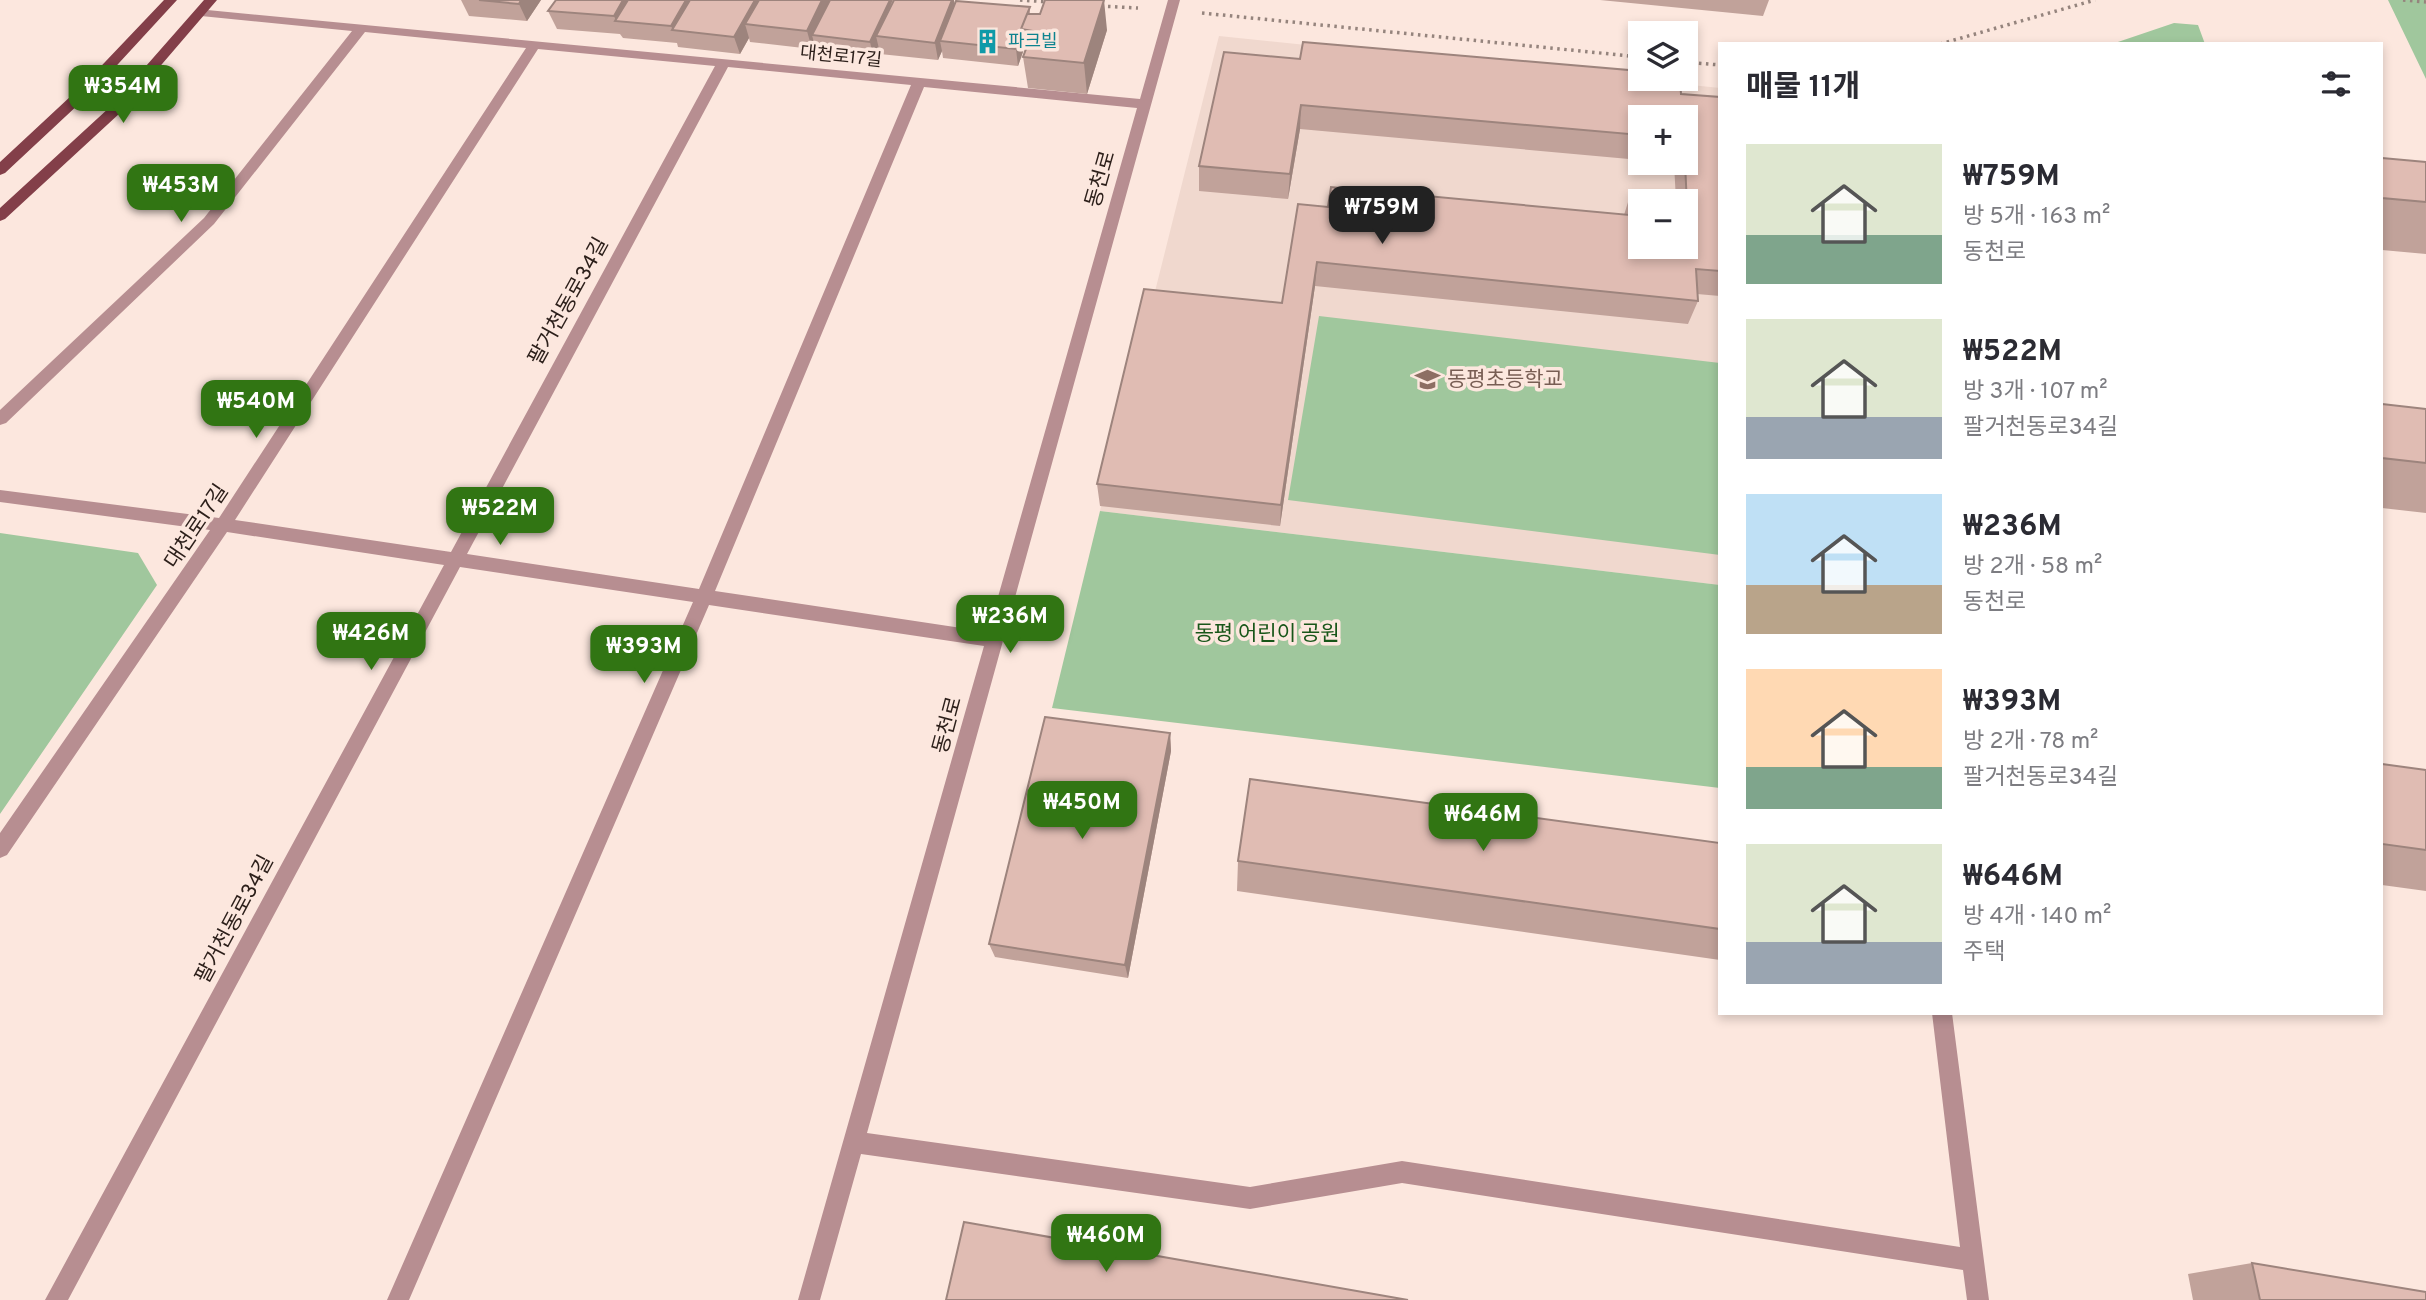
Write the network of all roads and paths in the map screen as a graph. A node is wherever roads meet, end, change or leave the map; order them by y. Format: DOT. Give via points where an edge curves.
graph roads {
  1 [pos="171,0"];
  2 [pos="211,0"];
  3 [pos="1020,0"];
  4 [pos="2095,0"];
  5 [pos="2403,0"];
  6 [pos="2426,2"];
  7 [pos="1061,3"];
  8 [pos="1089,5"];
  9 [pos="1173,5"];
  10 [pos="201,12"];
  11 [pos="361,28"];
  12 [pos="1947,42"];
  13 [pos="534,45"];
  14 [pos="1628,56"];
  15 [pos="1698,63"];
  16 [pos="723,64"];
  17 [pos="1718,65"];
  18 [pos="919,83"];
  19 [pos="1144,104"];
  20 [pos="0,170"];
  21 [pos="0,216"];
  22 [pos="0,419"];
  23 [pos="0,496"];
  24 [pos="222,525"];
  25 [pos="453,559"];
  26 [pos="704,596"];
  27 [pos="994,640"];
  28 [pos="0,849"];
  29 [pos="1942,1015"];
  30 [pos="855,1142"];
  31 [pos="1973,1260"];
  32 [pos="56,1300"];
  33 [pos="398,1300"];
  34 [pos="809,1300"];
  35 [pos="1978,1300"];
  1 -- 20 [label="main road" via="91,85"];
  2 -- 10 [label="main road"];
  3 -- 7 [label="path"];
  4 -- 12 [label="path"];
  5 -- 6 [label="path"];
  8 -- 9 [label="path"];
  9 -- 14 [label="path"];
  9 -- 19 [label="street, 동천로"];
  10 -- 11 [label="street, 대천로17길"];
  10 -- 21 [label="main road" via="115,110"];
  11 -- 13 [label="street, 대천로17길"];
  11 -- 22 [label="street" via="209,221"];
  13 -- 16 [label="street, 대천로17길"];
  13 -- 24 [label="street, 대천로17길"];
  15 -- 17 [label="path"];
  16 -- 18 [label="street, 대천로17길"];
  16 -- 25 [label="street, 팔거천동로34길"];
  18 -- 19 [label="street, 대천로17길"];
  18 -- 26 [label="street"];
  19 -- 27 [label="street, 동천로"];
  23 -- 24 [label="street"];
  24 -- 25 [label="street"];
  24 -- 28 [label="street, 대천로17길"];
  25 -- 26 [label="street"];
  25 -- 32 [label="street, 팔거천동로34길"];
  26 -- 27 [label="street"];
  26 -- 33 [label="street"];
  27 -- 30 [label="street, 동천로"];
  29 -- 31 [label="street"];
  30 -- 31 [label="street" via="1250,1198 1402,1172"];
  30 -- 34 [label="street, 동천로"];
  31 -- 35 [label="street"];
}
